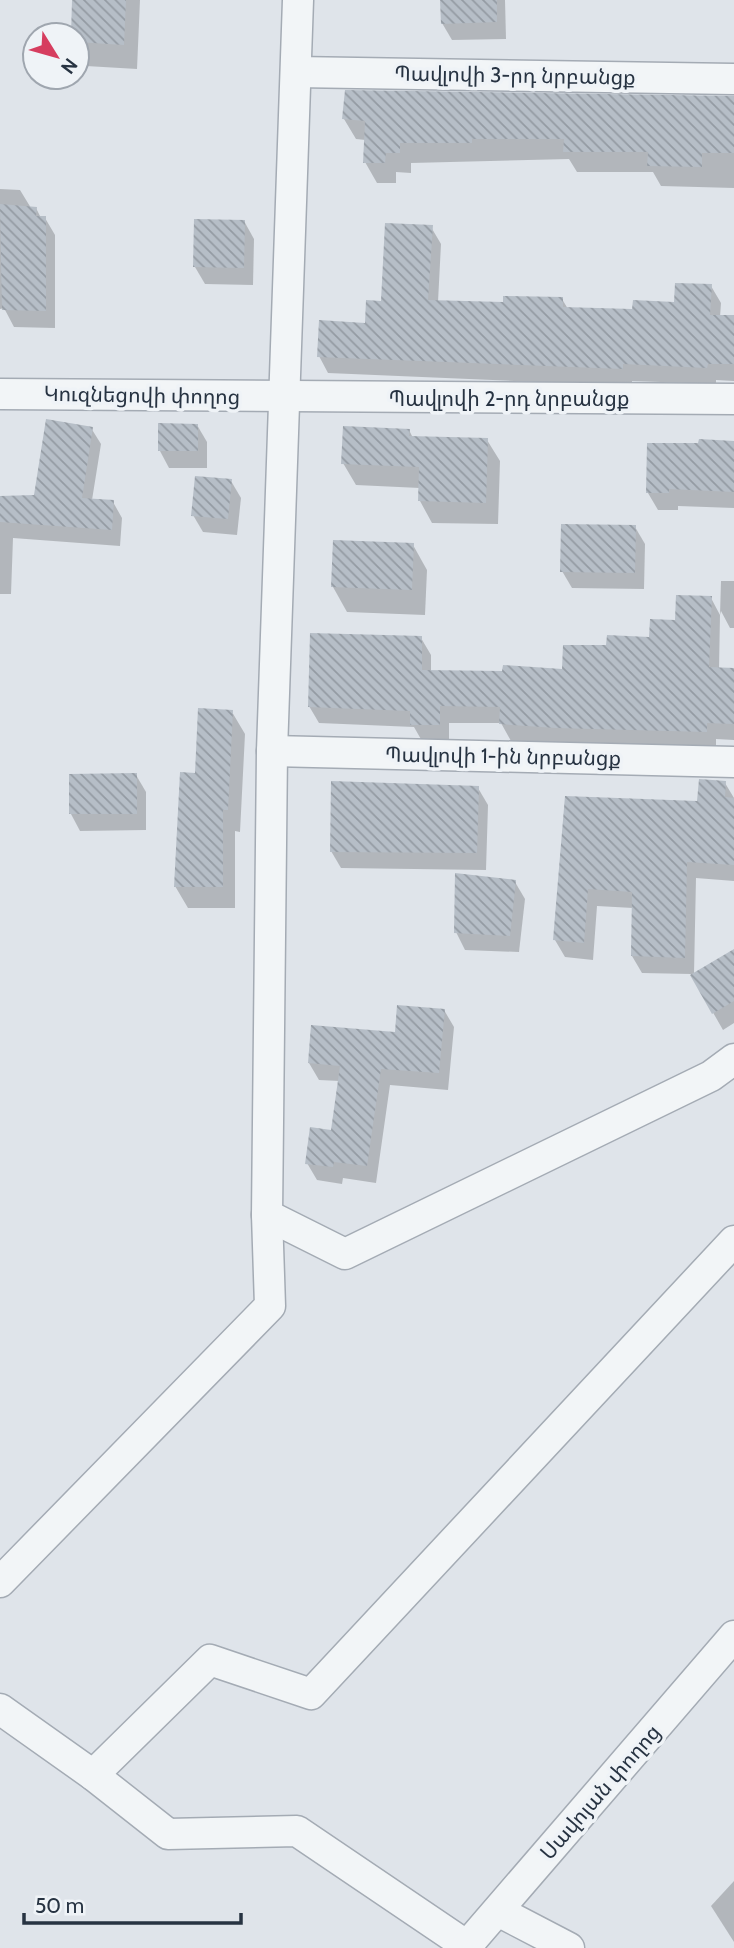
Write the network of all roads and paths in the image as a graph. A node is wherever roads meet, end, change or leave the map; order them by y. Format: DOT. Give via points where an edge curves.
graph roads {
  1 [pos="298,0"];
  2 [pos="296,72"];
  3 [pos="734,79"];
  4 [pos="0,394"];
  5 [pos="285,397"];
  6 [pos="734,399"];
  7 [pos="272,751"];
  8 [pos="734,762"];
  9 [pos="734,1059"];
  10 [pos="267,1215"];
  11 [pos="734,1241"];
  12 [pos="0,1582"];
  13 [pos="734,1636"];
  14 [pos="0,1709"];
  15 [pos="93,1774"];
  16 [pos="498,1911"];
  17 [pos="466,1947"];
  18 [pos="569,1948"];
  1 -- 2 [label="street"];
  2 -- 3 [label="street, Պավլովի 3-րդ նրբանցք"];
  2 -- 5 [label="street"];
  4 -- 5 [label="street, Կուզնեցովի փողոց"];
  5 -- 6 [label="street, Պավլովի 2-րդ նրբանցք"];
  5 -- 7 [label="street"];
  7 -- 8 [label="street, Պավլովի 1-ին նրբանցք"];
  7 -- 10 [label="street"];
  9 -- 10 [label="street" via="711,1076 345,1254"];
  10 -- 12 [label="street" via="270,1307"];
  11 -- 15 [label="street" via="311,1694 210,1660"];
  13 -- 16 [label="street, Սավոյան փողոց"];
  14 -- 15 [label="street"];
  15 -- 17 [label="street" via="167,1834 297,1831"];
  16 -- 17 [label="street, Սավոյան փողոց"];
  16 -- 18 [label="street"];
}
